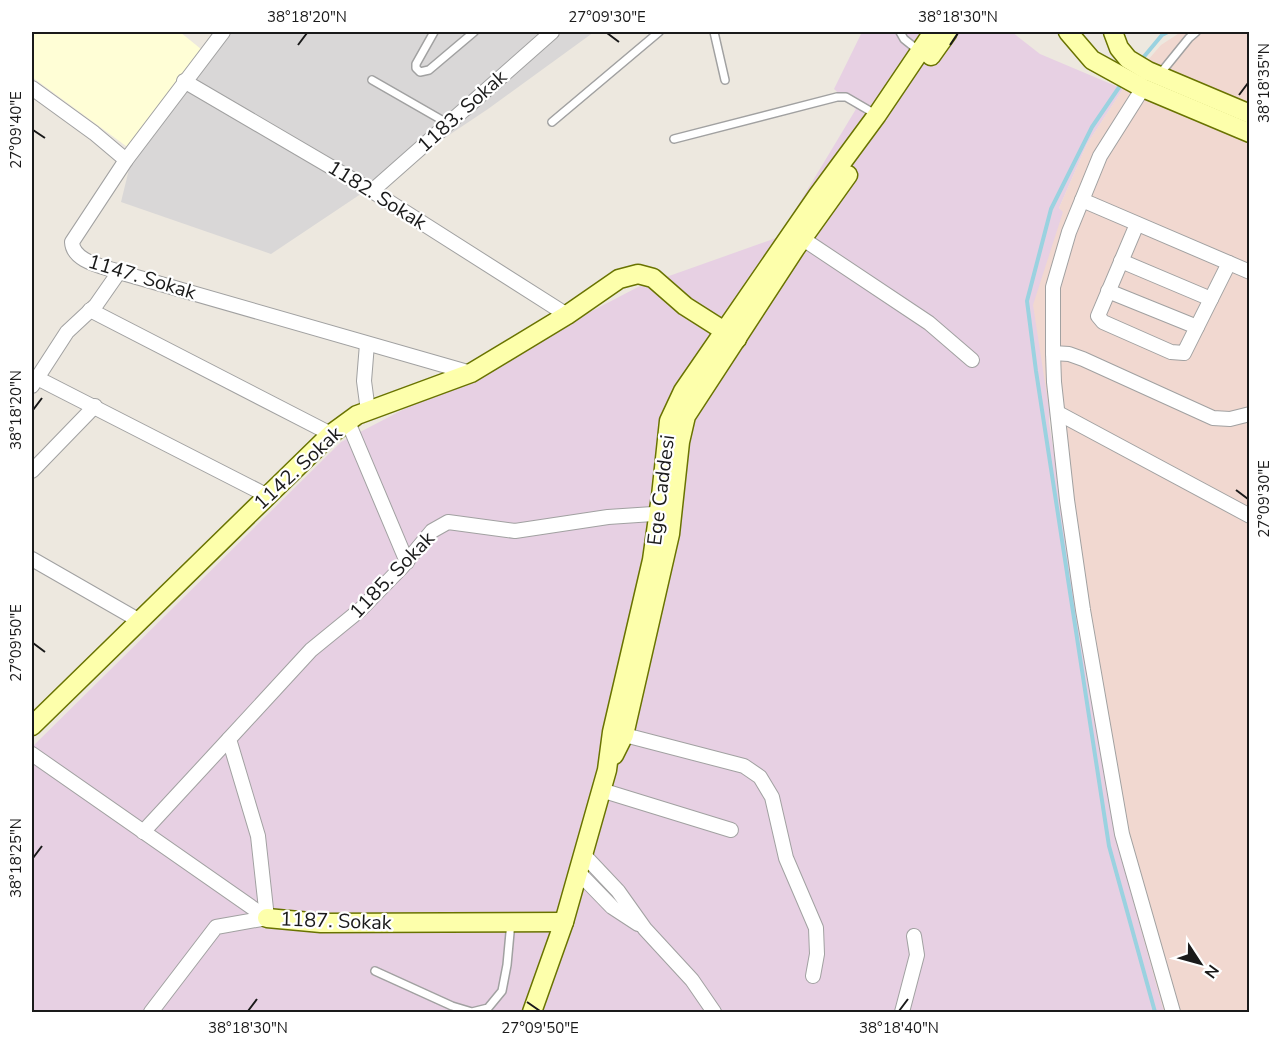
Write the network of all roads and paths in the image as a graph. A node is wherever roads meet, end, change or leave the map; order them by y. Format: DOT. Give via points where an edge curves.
graph roads {
  1 [pos="223,32"];
  2 [pos="434,32"];
  3 [pos="474,32"];
  4 [pos="552,32"];
  5 [pos="659,32"];
  6 [pos="714,32"];
  7 [pos="900,32"];
  8 [pos="933,32"];
  9 [pos="948,32"];
  10 [pos="1068,32"];
  11 [pos="1113,32"];
  12 [pos="1196,32"];
  13 [pos="920,51"];
  14 [pos="1159,75"];
  15 [pos="372,80"];
  16 [pos="725,80"];
  17 [pos="184,81"];
  18 [pos="32,88"];
  19 [pos="1143,88"];
  20 [pos="1250,114"];
  21 [pos="877,116"];
  22 [pos="552,122"];
  23 [pos="447,123"];
  24 [pos="1250,133"];
  25 [pos="674,139"];
  26 [pos="126,160"];
  27 [pos="372,191"];
  28 [pos="1082,200"];
  29 [pos="1137,224"];
  30 [pos="803,239"];
  31 [pos="1121,261"];
  32 [pos="1229,263"];
  33 [pos="120,272"];
  34 [pos="1250,272"];
  35 [pos="1108,291"];
  36 [pos="1211,299"];
  37 [pos="90,310"];
  38 [pos="567,315"];
  39 [pos="1197,327"];
  40 [pos="730,335"];
  41 [pos="368,344"];
  42 [pos="1053,353"];
  43 [pos="972,360"];
  44 [pos="471,373"];
  45 [pos="34,382"];
  46 [pos="95,406"];
  47 [pos="368,411"];
  48 [pos="1058,413"];
  49 [pos="1250,414"];
  50 [pos="348,422"];
  51 [pos="331,434"];
  52 [pos="32,471"];
  53 [pos="268,496"];
  54 [pos="666,513"];
  55 [pos="1250,516"];
  56 [pos="32,559"];
  57 [pos="407,562"];
  58 [pos="140,621"];
  59 [pos="32,725"];
  60 [pos="618,733"];
  61 [pos="229,739"];
  62 [pos="32,754"];
  63 [pos="601,790"];
  64 [pos="731,830"];
  65 [pos="143,832"];
  66 [pos="584,855"];
  67 [pos="579,873"];
  68 [pos="267,918"];
  69 [pos="511,922"];
  70 [pos="564,922"];
  71 [pos="645,929"];
  72 [pos="914,936"];
  73 [pos="375,971"];
  74 [pos="813,975"];
  75 [pos="152,1012"];
  76 [pos="532,1012"];
  77 [pos="714,1012"];
  78 [pos="902,1012"];
  79 [pos="1173,1012"];
  1 -- 17 [label="street, 1147. Sokak"];
  2 -- 3 [label="lane" via="416,64 420,72 429,70"];
  4 -- 23 [label="street, 1183. Sokak"];
  5 -- 22 [label="lane"];
  6 -- 16 [label="lane"];
  7 -- 13 [label="lane"];
  8 -- 13 [label="street"];
  9 -- 30 [label="street"];
  10 -- 19 [label="street" via="1092,60"];
  11 -- 14 [label="street" via="1128,59"];
  12 -- 14 [label="lane"];
  13 -- 21 [label="street"];
  14 -- 20 [label="street"];
  15 -- 23 [label="lane"];
  17 -- 26 [label="street, 1147. Sokak"];
  17 -- 27 [label="street, 1182. Sokak"];
  18 -- 26 [label="street"];
  19 -- 24 [label="street"];
  19 -- 28 [label="street" via="1100,156"];
  21 -- 25 [label="lane" via="846,97 837,97"];
  21 -- 40 [label="street" via="818,195"];
  23 -- 27 [label="street, 1183. Sokak"];
  26 -- 33 [label="street, 1147. Sokak" via="72,242 78,257"];
  27 -- 38 [label="street, 1182. Sokak"];
  28 -- 29 [label="street"];
  28 -- 42 [label="street" via="1053,286"];
  29 -- 31 [label="street"];
  29 -- 32 [label="street"];
  30 -- 40 [label="street"];
  30 -- 43 [label="street" via="929,323"];
  31 -- 35 [label="street"];
  31 -- 36 [label="street"];
  32 -- 34 [label="street"];
  32 -- 36 [label="street"];
  33 -- 37 [label="street"];
  33 -- 41 [label="street, 1147. Sokak"];
  35 -- 39 [label="street"];
  35 -- 39 [label="street" via="1098,316 1103,322 1171,352 1184,353"];
  36 -- 39 [label="street"];
  37 -- 45 [label="street" via="67,332"];
  37 -- 51 [label="street"];
  38 -- 40 [label="street, 1142. Sokak" via="619,279 638,274 653,278 685,306"];
  38 -- 44 [label="street, 1142. Sokak"];
  40 -- 54 [label="street, Ege Caddesi" via="686,416"];
  41 -- 44 [label="street, 1147. Sokak"];
  41 -- 47 [label="street" via="364,381"];
  42 -- 48 [label="street"];
  42 -- 49 [label="street" via="1083,359 1213,418"];
  44 -- 47 [label="street, 1142. Sokak"];
  45 -- 46 [label="street"];
  46 -- 52 [label="street"];
  46 -- 53 [label="street"];
  47 -- 50 [label="street, 1142. Sokak"];
  48 -- 55 [label="street"];
  48 -- 79 [label="street" via="1083,610 1122,834"];
  50 -- 51 [label="street, 1142. Sokak"];
  50 -- 57 [label="street"];
  51 -- 53 [label="street, 1142. Sokak"];
  53 -- 58 [label="street, 1142. Sokak"];
  54 -- 57 [label="street, 1185. Sokak" via="515,531 448,522 432,531"];
  54 -- 60 [label="street, Ege Caddesi" via="652,560"];
  56 -- 58 [label="street"];
  57 -- 61 [label="street, 1185. Sokak" via="360,610 311,650"];
  58 -- 59 [label="street, 1142. Sokak"];
  60 -- 63 [label="street, Ege Caddesi"];
  60 -- 74 [label="street" via="744,766 760,777 772,796 786,858 816,928"];
  61 -- 65 [label="street, 1185. Sokak"];
  61 -- 68 [label="street" via="258,836"];
  62 -- 65 [label="street"];
  63 -- 64 [label="street"];
  63 -- 66 [label="street, Ege Caddesi"];
  65 -- 68 [label="street"];
  66 -- 67 [label="street, Ege Caddesi"];
  66 -- 71 [label="street" via="618,891"];
  67 -- 70 [label="street, Ege Caddesi"];
  67 -- 71 [label="street" via="612,908"];
  68 -- 69 [label="street, 1187. Sokak" via="321,923"];
  68 -- 75 [label="street, 1187. Sokak" via="216,927"];
  69 -- 70 [label="street, 1187. Sokak"];
  69 -- 73 [label="lane" via="502,992 488,1008 472,1012 452,1006"];
  70 -- 76 [label="street, Ege Caddesi"];
  71 -- 77 [label="street" via="692,980"];
  72 -- 78 [label="street" via="917,955"];
}
